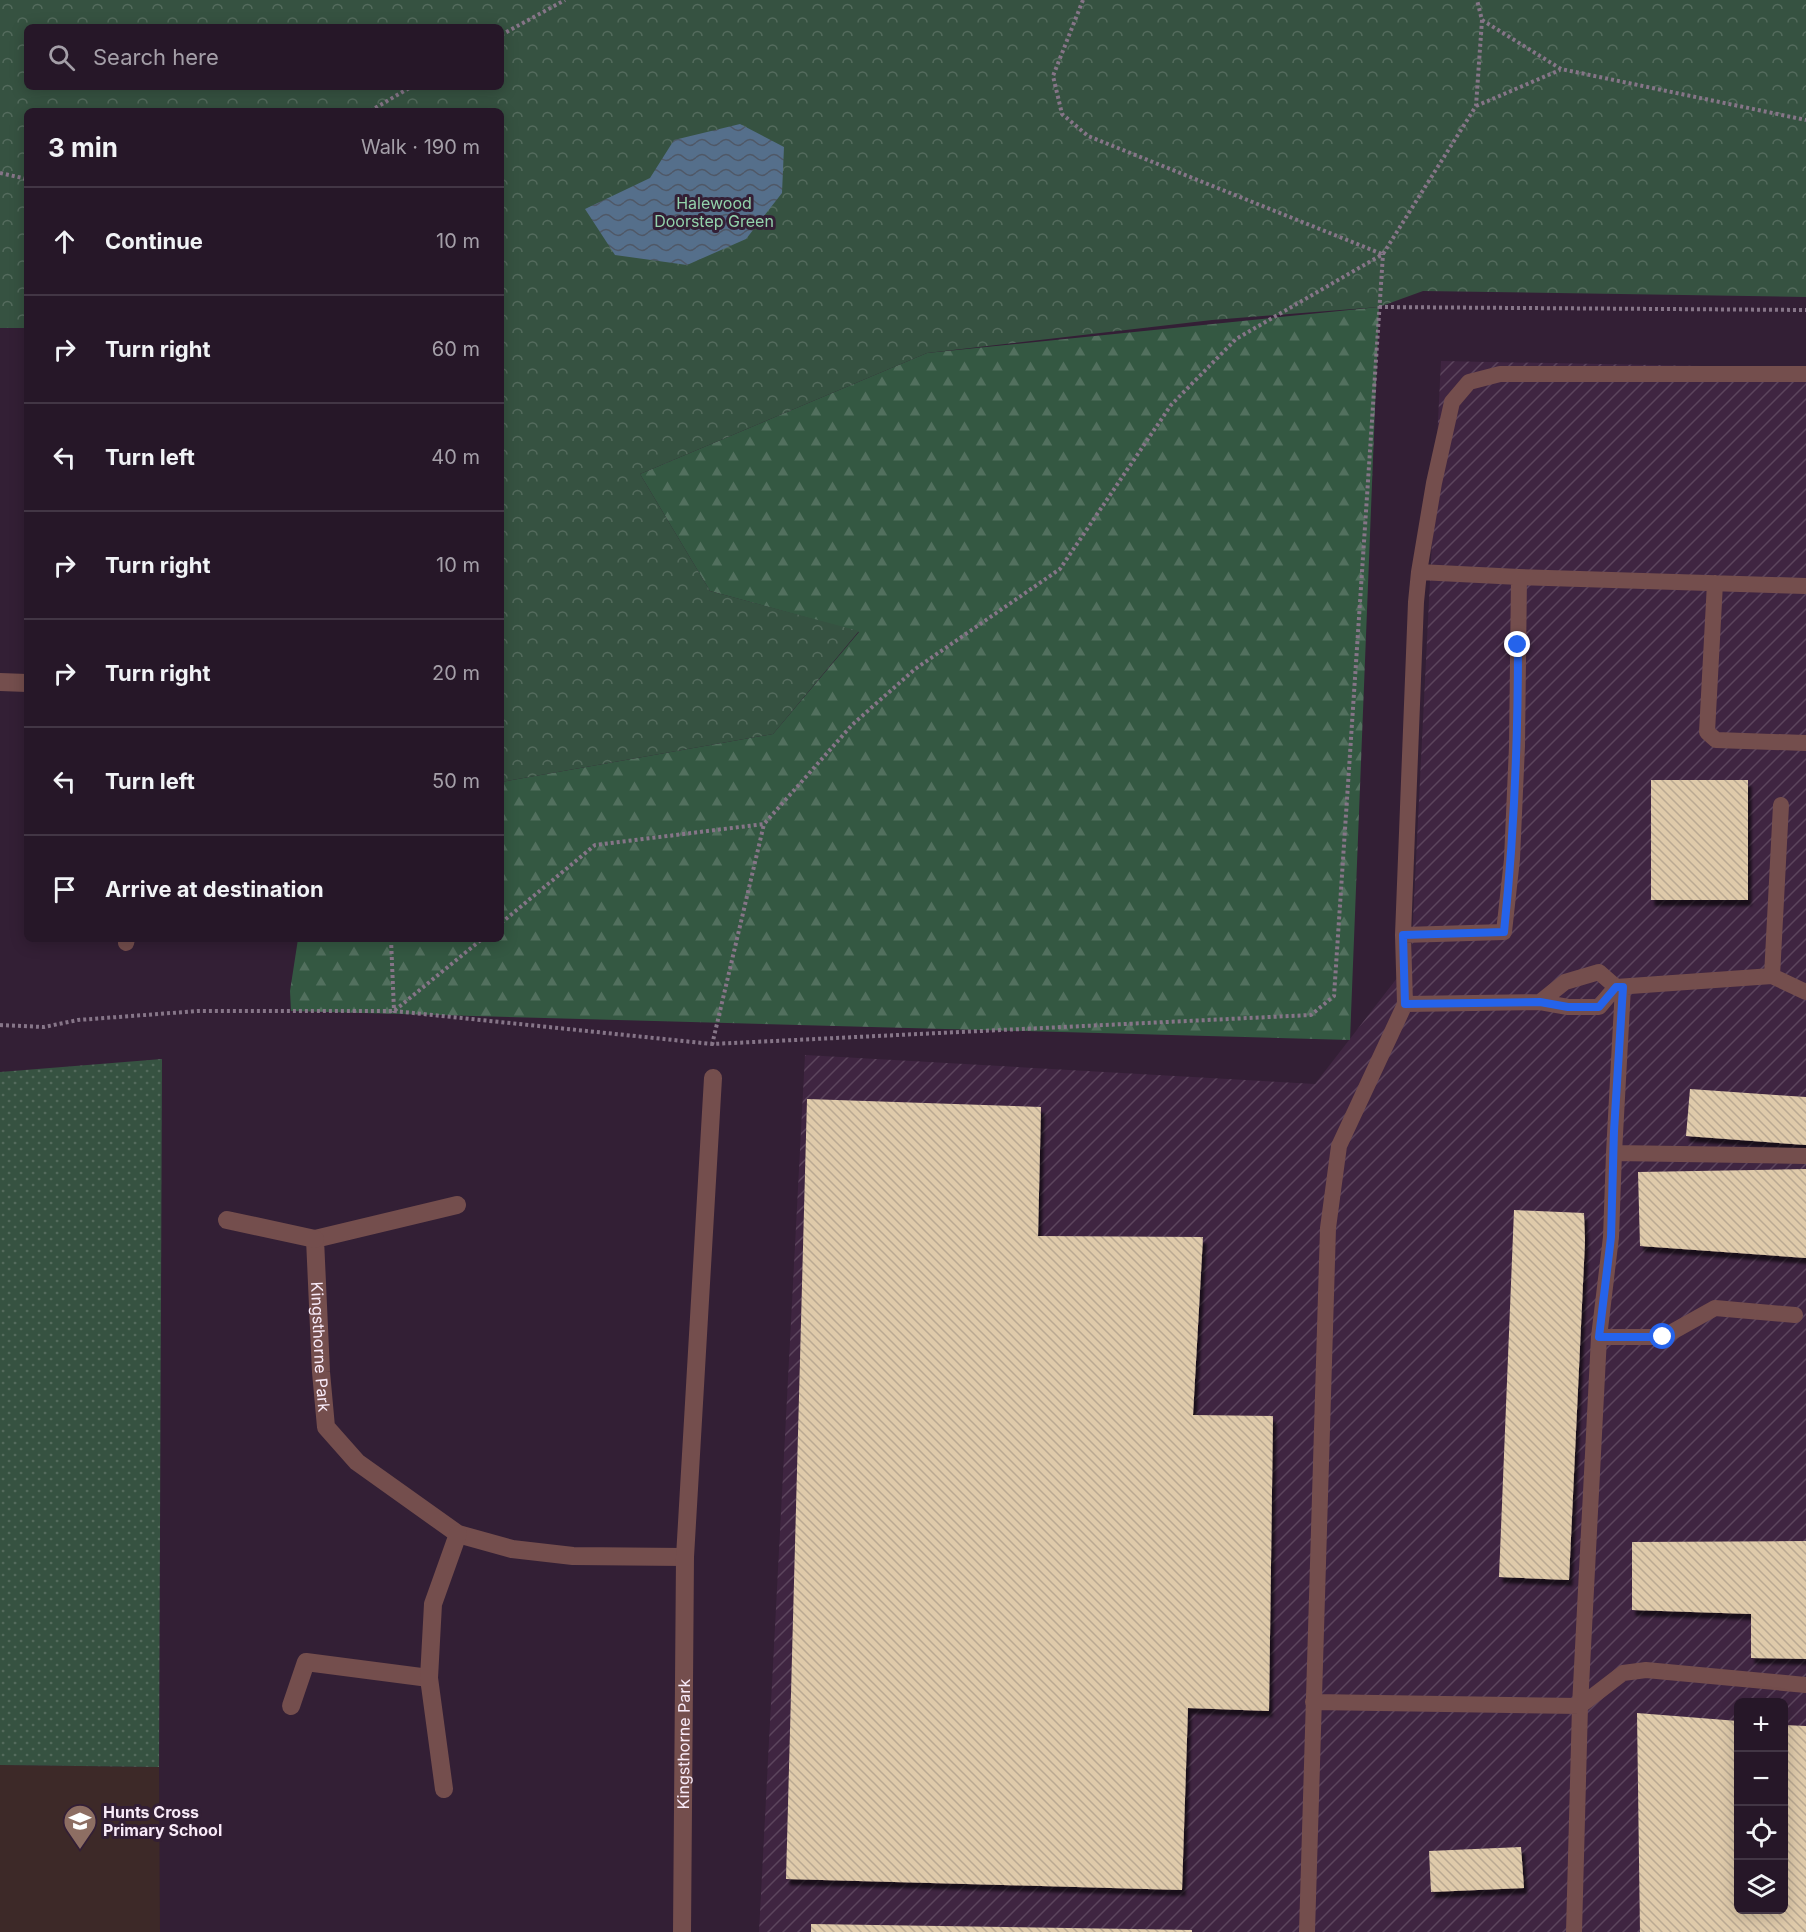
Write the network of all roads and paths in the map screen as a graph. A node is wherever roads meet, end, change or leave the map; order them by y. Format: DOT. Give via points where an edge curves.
graph roads {
  1 [pos="550,0"];
  2 [pos="566,0"];
  3 [pos="1083,0"];
  4 [pos="1477,0"];
  5 [pos="557,3"];
  6 [pos="1482,20"];
  7 [pos="504,33"];
  8 [pos="1561,69"];
  9 [pos="406,90"];
  10 [pos="1476,106"];
  11 [pos="375,108"];
  12 [pos="1806,120"];
  13 [pos="0,173"];
  14 [pos="24,178"];
  15 [pos="1383,254"];
  16 [pos="1379,308"];
  17 [pos="1806,310"];
  18 [pos="1806,374"];
  19 [pos="1419,572"];
  20 [pos="1519,577"];
  21 [pos="1715,583"];
  22 [pos="1806,586"];
  23 [pos="0,682"];
  24 [pos="24,683"];
  25 [pos="1806,744"];
  26 [pos="1781,805"];
  27 [pos="764,824"];
  28 [pos="504,921"];
  29 [pos="1403,935"];
  30 [pos="391,942"];
  31 [pos="478,942"];
  32 [pos="1772,976"];
  33 [pos="1620,987"];
  34 [pos="1806,992"];
  35 [pos="1540,1002"];
  36 [pos="1405,1004"];
  37 [pos="394,1011"];
  38 [pos="0,1025"];
  39 [pos="712,1044"];
  40 [pos="713,1077"];
  41 [pos="1614,1153"];
  42 [pos="1806,1156"];
  43 [pos="457,1205"];
  44 [pos="227,1220"];
  45 [pos="315,1239"];
  46 [pos="1795,1315"];
  47 [pos="1599,1337"];
  48 [pos="458,1534"];
  49 [pos="685,1557"];
  50 [pos="429,1678"];
  51 [pos="1806,1685"];
  52 [pos="1313,1702"];
  53 [pos="291,1706"];
  54 [pos="1580,1706"];
  55 [pos="444,1789"];
  56 [pos="682,1932"];
  57 [pos="1307,1932"];
  58 [pos="1574,1932"];
  1 -- 5 [label="path"];
  2 -- 5 [label="path"];
  3 -- 15 [label="path" via="1053,76 1062,114 1088,136"];
  4 -- 6 [label="path"];
  5 -- 7 [label="path"];
  6 -- 8 [label="path"];
  6 -- 10 [label="path"];
  8 -- 10 [label="path"];
  8 -- 12 [label="path"];
  9 -- 11 [label="path"];
  10 -- 15 [label="path"];
  13 -- 14 [label="path"];
  15 -- 16 [label="path"];
  15 -- 27 [label="path" via="1236,339 1171,405 1060,569 915,669 852,725"];
  16 -- 17 [label="path"];
  16 -- 39 [label="path" via="1334,996 1311,1015"];
  18 -- 19 [label="lane" via="1500,374 1469,382 1452,402 1443,434"];
  19 -- 20 [label="lane"];
  19 -- 29 [label="lane"];
  20 -- 21 [label="lane"];
  20 -- 29 [label="lane" via="1517,746 1504,932"];
  21 -- 22 [label="lane"];
  21 -- 25 [label="lane" via="1707,732 1716,740"];
  23 -- 24 [label="street"];
  26 -- 32 [label="lane"];
  27 -- 28 [label="path" via="595,845"];
  27 -- 39 [label="path"];
  29 -- 36 [label="lane"];
  30 -- 37 [label="path"];
  31 -- 37 [label="path"];
  32 -- 33 [label="lane"];
  32 -- 34 [label="lane"];
  33 -- 35 [label="lane" via="1599,1007"];
  33 -- 35 [label="lane" via="1599,972 1565,982"];
  33 -- 41 [label="lane"];
  35 -- 36 [label="lane"];
  36 -- 52 [label="lane" via="1339,1146 1330,1216"];
  37 -- 38 [label="path" via="198,1011 78,1020 45,1027"];
  37 -- 39 [label="path"];
  40 -- 49 [label="street, Kingsthorne Park"];
  41 -- 42 [label="lane"];
  41 -- 47 [label="lane" via="1611,1237"];
  43 -- 45 [label="street"];
  44 -- 45 [label="street"];
  45 -- 48 [label="street, Kingsthorne Park" via="326,1427 357,1462"];
  46 -- 47 [label="lane" via="1715,1308 1663,1337"];
  47 -- 54 [label="lane"];
  48 -- 49 [label="street, Kingsthorne Park" via="512,1549 573,1556"];
  48 -- 50 [label="street" via="433,1604"];
  49 -- 56 [label="street, Kingsthorne Park"];
  50 -- 53 [label="street" via="306,1662"];
  50 -- 55 [label="street"];
  51 -- 54 [label="lane" via="1646,1670 1623,1673"];
  52 -- 54 [label="lane"];
  52 -- 57 [label="lane"];
  54 -- 58 [label="lane"];
}
